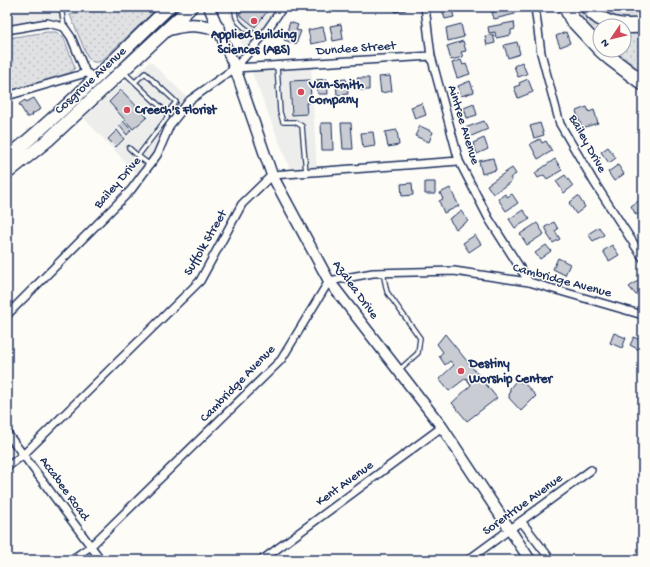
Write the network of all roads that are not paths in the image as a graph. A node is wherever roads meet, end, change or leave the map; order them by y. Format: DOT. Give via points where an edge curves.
graph roads {
  1 [pos="61,7"];
  2 [pos="169,7"];
  3 [pos="191,7"];
  4 [pos="209,7"];
  5 [pos="235,7"];
  6 [pos="283,7"];
  7 [pos="425,7"];
  8 [pos="535,7"];
  9 [pos="566,7"];
  10 [pos="588,7"];
  11 [pos="643,25"];
  12 [pos="64,27"];
  13 [pos="167,29"];
  14 [pos="218,29"];
  15 [pos="7,30"];
  16 [pos="262,37"];
  17 [pos="592,40"];
  18 [pos="431,56"];
  19 [pos="610,58"];
  20 [pos="277,66"];
  21 [pos="235,68"];
  22 [pos="123,71"];
  23 [pos="91,75"];
  24 [pos="135,82"];
  25 [pos="643,83"];
  26 [pos="7,96"];
  27 [pos="176,102"];
  28 [pos="184,107"];
  29 [pos="167,113"];
  30 [pos="129,148"];
  31 [pos="138,156"];
  32 [pos="7,158"];
  33 [pos="459,161"];
  34 [pos="150,165"];
  35 [pos="7,173"];
  36 [pos="306,173"];
  37 [pos="272,175"];
  38 [pos="643,258"];
  39 [pos="383,273"];
  40 [pos="329,281"];
  41 [pos="529,282"];
  42 [pos="7,315"];
  43 [pos="643,315"];
  44 [pos="399,371"];
  45 [pos="442,427"];
  46 [pos="7,433"];
  47 [pos="23,455"];
  48 [pos="7,467"];
  49 [pos="591,470"];
  50 [pos="521,521"];
  51 [pos="509,530"];
  52 [pos="91,546"];
  53 [pos="71,560"];
  54 [pos="101,560"];
  55 [pos="262,560"];
  56 [pos="468,560"];
  57 [pos="530,560"];
  58 [pos="551,560"];
  1 -- 12 [label="lane"];
  2 -- 23 [label="main road, Cosgrove Avenue"];
  3 -- 13 [label="main road, Cosgrove Avenue"];
  4 -- 14 [label="street, Azalea Drive"];
  5 -- 16 [label="lane" via="236,18 242,26"];
  6 -- 16 [label="street, Bailey Drive"];
  7 -- 18 [label="street, Aintree Avenue"];
  8 -- 38 [label="street, Bailey Drive" via="541,54 560,124"];
  9 -- 17 [label="highway" via="572,19"];
  10 -- 11 [label="highway" via="605,22 623,26"];
  12 -- 15 [label="street" via="47,23"];
  12 -- 23 [label="street"];
  13 -- 14 [label="main road" via="184,25"];
  13 -- 22 [label="main road, Cosgrove Avenue"];
  14 -- 21 [label="street, Azalea Drive"];
  16 -- 21 [label="street, Bailey Drive"];
  18 -- 20 [label="street, Dundee Street"];
  18 -- 33 [label="street, Aintree Avenue"];
  19 -- 25 [label="highway"];
  20 -- 21 [label="street, Dundee Street"];
  20 -- 36 [label="lane" via="280,112 283,122 295,122 302,126"];
  21 -- 28 [label="street, Bailey Drive"];
  21 -- 37 [label="street, Azalea Drive"];
  22 -- 24 [label="lane"];
  22 -- 35 [label="main road, Cosgrove Avenue" via="48,140"];
  23 -- 26 [label="street"];
  23 -- 32 [label="main road, Cosgrove Avenue" via="33,136"];
  24 -- 27 [label="lane" via="145,73"];
  24 -- 29 [label="lane"];
  27 -- 28 [label="lane"];
  27 -- 29 [label="lane"];
  28 -- 34 [label="street, Bailey Drive" via="170,125"];
  29 -- 31 [label="lane" via="167,118"];
  30 -- 31 [label="lane"];
  31 -- 34 [label="lane"];
  33 -- 36 [label="street"];
  33 -- 41 [label="street, Aintree Avenue" via="488,219"];
  34 -- 42 [label="street, Bailey Drive" via="131,190"];
  36 -- 37 [label="street"];
  37 -- 40 [label="street, Azalea Drive"];
  37 -- 47 [label="street, Suffolk Street" via="242,204 200,281"];
  39 -- 40 [label="street, Cambridge Avenue"];
  39 -- 41 [label="street, Cambridge Avenue" via="454,270"];
  39 -- 44 [label="lane" via="387,292 420,338 418,353"];
  40 -- 44 [label="street, Azalea Drive"];
  40 -- 52 [label="street, Cambridge Avenue" via="281,360"];
  41 -- 43 [label="street, Cambridge Avenue"];
  44 -- 45 [label="street, Azalea Drive"];
  45 -- 51 [label="street, Azalea Drive"];
  45 -- 55 [label="street, Kent Avenue"];
  46 -- 47 [label="street, Accabee Road"];
  47 -- 48 [label="street, Suffolk Street"];
  47 -- 52 [label="street, Accabee Road"];
  49 -- 50 [label="street, Sorentrue Avenue"];
  50 -- 51 [label="street, Sorentrue Avenue"];
  50 -- 58 [label="street"];
  51 -- 56 [label="street, Sorentrue Avenue"];
  51 -- 57 [label="street, Azalea Drive"];
  52 -- 53 [label="street, Cambridge Avenue"];
  52 -- 54 [label="street, Accabee Road"];
}
